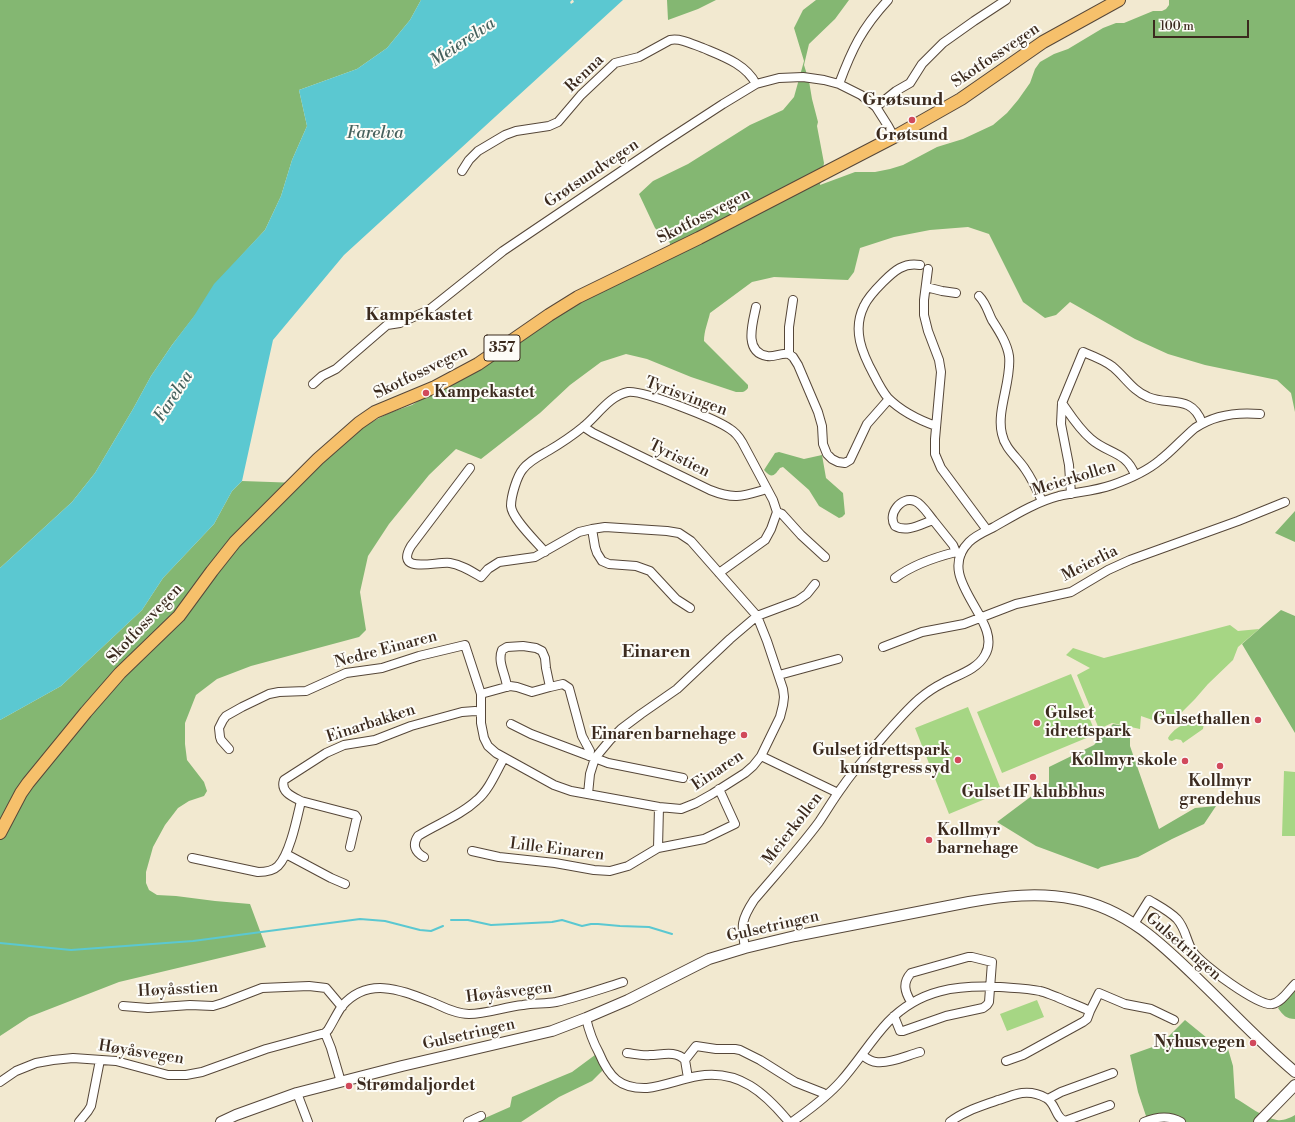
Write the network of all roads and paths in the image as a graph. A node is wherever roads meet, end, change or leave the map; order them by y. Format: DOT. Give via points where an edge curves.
graph roads {
  1 [pos="888,0"];
  2 [pos="1006,0"];
  3 [pos="1119,0"];
  4 [pos="756,84"];
  5 [pos="839,84"];
  6 [pos="876,107"];
  7 [pos="894,137"];
  8 [pos="462,171"];
  9 [pos="920,265"];
  10 [pos="928,269"];
  11 [pos="926,286"];
  12 [pos="956,293"];
  13 [pos="980,296"];
  14 [pos="793,300"];
  15 [pos="756,307"];
  16 [pos="788,354"];
  17 [pos="313,384"];
  18 [pos="889,399"];
  19 [pos="1062,404"];
  20 [pos="1260,414"];
  21 [pos="1202,423"];
  22 [pos="936,426"];
  23 [pos="584,427"];
  24 [pos="470,468"];
  25 [pos="1135,475"];
  26 [pos="767,489"];
  27 [pos="1071,494"];
  28 [pos="1042,501"];
  29 [pos="1285,502"];
  30 [pos="777,512"];
  31 [pos="932,520"];
  32 [pos="592,529"];
  33 [pos="987,530"];
  34 [pos="544,552"];
  35 [pos="959,553"];
  36 [pos="825,557"];
  37 [pos="719,572"];
  38 [pos="895,578"];
  39 [pos="815,584"];
  40 [pos="690,608"];
  41 [pos="756,616"];
  42 [pos="980,617"];
  43 [pos="465,645"];
  44 [pos="883,647"];
  45 [pos="838,659"];
  46 [pos="779,675"];
  47 [pos="507,687"];
  48 [pos="550,687"];
  49 [pos="481,694"];
  50 [pos="481,712"];
  51 [pos="511,724"];
  52 [pos="228,749"];
  53 [pos="761,756"];
  54 [pos="592,757"];
  55 [pos="504,758"];
  56 [pos="683,778"];
  57 [pos="719,789"];
  58 [pos="838,793"];
  59 [pos="588,794"];
  60 [pos="302,801"];
  61 [pos="659,807"];
  62 [pos="0,833"];
  63 [pos="350,847"];
  64 [pos="658,848"];
  65 [pos="472,851"];
  66 [pos="286,854"];
  67 [pos="424,856"];
  68 [pos="192,858"];
  69 [pos="345,884"];
  70 [pos="1134,924"];
  71 [pos="745,948"];
  72 [pos="623,982"];
  73 [pos="1295,984"];
  74 [pos="990,987"];
  75 [pos="911,1002"];
  76 [pos="123,1006"];
  77 [pos="342,1007"];
  78 [pos="1090,1011"];
  79 [pos="894,1016"];
  80 [pos="586,1018"];
  81 [pos="1174,1020"];
  82 [pos="325,1032"];
  83 [pos="920,1052"];
  84 [pos="627,1053"];
  85 [pos="862,1055"];
  86 [pos="100,1060"];
  87 [pos="685,1060"];
  88 [pos="1006,1061"];
  89 [pos="1295,1072"];
  90 [pos="1113,1073"];
  91 [pos="688,1078"];
  92 [pos="0,1082"];
  93 [pos="341,1082"];
  94 [pos="1295,1085"];
  95 [pos="297,1093"];
  96 [pos="826,1095"];
  97 [pos="1048,1099"];
  98 [pos="1110,1105"];
  99 [pos="481,1116"];
  100 [pos="79,1122"];
  101 [pos="221,1122"];
  102 [pos="308,1122"];
  103 [pos="468,1122"];
  104 [pos="790,1122"];
  105 [pos="950,1122"];
  106 [pos="1144,1122"];
  107 [pos="1181,1122"];
  108 [pos="1259,1122"];
  1 -- 5 [label="street" via="861,34"];
  2 -- 6 [label="street" via="943,43 922,64 914,79"];
  3 -- 7 [label="main road, Skotfossvegen / 357" via="1061,31 961,99"];
  4 -- 5 [label="street, Grøtsundvegen" via="779,78 803,77"];
  4 -- 8 [label="street, Renna" via="746,71 725,57 686,42 670,40 639,57 615,63 580,95 555,124 505,135 478,151 468,160"];
  4 -- 17 [label="street, Grøtsundvegen" via="666,141 503,251 429,310 400,323 387,325 336,369"];
  5 -- 6 [label="street, Grøtsundvegen" via="861,95"];
  6 -- 7 [label="street, Grøtsundvegen"];
  7 -- 62 [label="main road, Skotfossvegen / 357" via="699,238 578,297 478,364 376,412 354,427 244,533 221,559 179,616 134,659 91,706 28,783"];
  9 -- 18 [label="street" via="903,266 887,278 864,305 860,317 860,346 880,388"];
  10 -- 11 [label="street"];
  11 -- 12 [label="street"];
  11 -- 22 [label="street" via="925,322 940,365"];
  13 -- 28 [label="street" via="1006,344 1009,356 1001,422 1002,436 1007,447 1029,474"];
  14 -- 16 [label="street"];
  15 -- 16 [label="street" via="751,338 755,349 767,356"];
  16 -- 18 [label="street" via="794,357 818,412 825,450 835,461 842,463 850,460 867,424"];
  18 -- 22 [label="street" via="916,417"];
  19 -- 21 [label="street" via="1083,352 1106,362 1146,396 1188,405 1198,414"];
  19 -- 25 [label="street, Meierkollen" via="1084,432 1095,442 1126,460"];
  19 -- 27 [label="street" via="1061,424 1069,465"];
  20 -- 21 [label="street, Meierkollen" via="1230,415"];
  21 -- 25 [label="street, Meierkollen" via="1159,461"];
  22 -- 33 [label="street" via="935,446 938,462"];
  23 -- 26 [label="street, Tyristien" via="723,495 740,496"];
  23 -- 26 [label="street, Tyrisvingen" via="619,395 632,392 648,395 731,429 742,442"];
  23 -- 34 [label="street, Tyrisvingen" via="527,464 517,479 512,511"];
  24 -- 34 [label="street, Einaren" via="411,546 406,557 410,562 420,565 446,562 458,564 481,577 499,562"];
  25 -- 27 [label="street, Meierkollen" via="1112,485"];
  26 -- 30 [label="street, Tyrisvingen"];
  27 -- 28 [label="street, Meierkollen"];
  28 -- 33 [label="street, Meierkollen"];
  29 -- 42 [label="street, Meierlia" via="1126,561 1071,592 1016,604"];
  30 -- 36 [label="street"];
  30 -- 37 [label="street" via="765,540"];
  31 -- 31 [label="street" via="920,504 911,500 900,504 892,517 895,526 903,529"];
  31 -- 35 [label="street"];
  32 -- 34 [label="street, Einaren" via="579,532"];
  32 -- 37 [label="street, Einaren" via="612,527 679,533 691,541"];
  32 -- 40 [label="street" via="597,553 602,561 641,567 650,571 676,599"];
  33 -- 35 [label="street, Meierkollen" via="969,542"];
  35 -- 38 [label="street" via="924,563"];
  35 -- 42 [label="street, Meierkollen" via="962,582"];
  37 -- 41 [label="street, Einaren"];
  39 -- 41 [label="street" via="797,601"];
  41 -- 46 [label="street, Einaren"];
  41 -- 54 [label="street" via="677,689 621,729"];
  42 -- 44 [label="street, Meierlia" via="954,627 915,634"];
  42 -- 58 [label="street, Meierkollen" via="989,641 983,658 971,669 920,698 906,711"];
  43 -- 49 [label="street, Einaren"];
  43 -- 52 [label="street, Nedre Einaren" via="382,668 346,673 306,691 273,693 226,716 219,733"];
  45 -- 46 [label="street"];
  46 -- 53 [label="street, Einaren" via="784,698 782,712"];
  47 -- 48 [label="street" via="513,686 532,692"];
  47 -- 48 [label="street" via="500,660 501,652 507,647 523,646 542,651"];
  47 -- 49 [label="street"];
  48 -- 54 [label="street" via="563,684 569,688 582,736"];
  49 -- 50 [label="street, Einaren"];
  50 -- 55 [label="street, Einaren" via="482,731 486,742"];
  50 -- 60 [label="street, Einarbakken" via="469,711 411,726 375,740 333,749 284,780 285,791"];
  51 -- 54 [label="street, Einaren"];
  53 -- 57 [label="street, Einaren" via="745,773"];
  53 -- 58 [label="street"];
  54 -- 56 [label="street, Einaren" via="608,763"];
  54 -- 59 [label="street"];
  55 -- 59 [label="street, Einaren" via="554,785"];
  55 -- 67 [label="street" via="478,800 418,836 415,840 415,849"];
  57 -- 61 [label="street, Einaren" via="688,807"];
  57 -- 64 [label="street, Lille Einaren" via="735,824 704,839"];
  58 -- 71 [label="street, Meierkollen" via="812,831 749,908 742,926"];
  59 -- 61 [label="street, Einaren"];
  60 -- 63 [label="street, Einarbakken" via="355,815 357,818"];
  60 -- 66 [label="street"];
  61 -- 64 [label="street"];
  64 -- 65 [label="street, Lille Einaren" via="628,866 610,871 499,857"];
  66 -- 68 [label="street" via="278,866 262,872"];
  66 -- 69 [label="street"];
  70 -- 71 [label="street, Gulsetringen" via="1112,911 1074,899 1013,896 969,902"];
  70 -- 73 [label="street" via="1149,900 1166,910 1182,925 1192,949 1200,959 1261,1002 1269,1004 1279,1000"];
  70 -- 89 [label="street, Gulsetringen" via="1159,943"];
  71 -- 80 [label="street, Gulsetringen" via="709,959"];
  72 -- 77 [label="street, Høyåsvegen" via="556,1002 523,1004 479,1013 463,1014 396,990 381,988 366,990"];
  74 -- 75 [label="street" via="952,989"];
  74 -- 75 [label="street" via="992,962 968,957 911,973 904,988"];
  74 -- 78 [label="street" via="1040,991"];
  74 -- 79 [label="street" via="989,1002 983,1008 946,1016 903,1031 898,1028"];
  75 -- 79 [label="street"];
  76 -- 77 [label="street, Høyåsstien" via="213,1006 262,988 309,986 326,988"];
  77 -- 82 [label="street, Høyåsvegen"];
  78 -- 81 [label="street" via="1099,993 1126,1004 1150,1009"];
  78 -- 88 [label="street" via="1083,1022"];
  79 -- 85 [label="street"];
  80 -- 91 [label="street" via="590,1035 605,1067 617,1081 632,1087 647,1088"];
  80 -- 93 [label="street, Gulsetringen" via="552,1031"];
  82 -- 86 [label="street, Høyåsvegen" via="186,1075 168,1074 125,1063"];
  82 -- 93 [label="street"];
  83 -- 85 [label="street" via="877,1063"];
  84 -- 87 [label="street" via="669,1054"];
  85 -- 96 [label="street"];
  86 -- 92 [label="street, Høyåsvegen" via="64,1059 36,1063 16,1071"];
  86 -- 100 [label="street" via="90,1106"];
  87 -- 91 [label="street"];
  87 -- 96 [label="street" via="696,1046 740,1050 795,1082"];
  90 -- 97 [label="street"];
  91 -- 104 [label="street" via="715,1075 744,1081 764,1095"];
  93 -- 95 [label="street, Gulsetringen"];
  94 -- 108 [label="street"];
  95 -- 101 [label="street, Gulsetringen"];
  95 -- 102 [label="street"];
  96 -- 104 [label="street"];
  97 -- 98 [label="street" via="1059,1118 1065,1121"];
  97 -- 105 [label="street" via="1032,1093 1021,1093 976,1108"];
  99 -- 103 [label="street"];
  106 -- 107 [label="street" via="1162,1117"];
}
